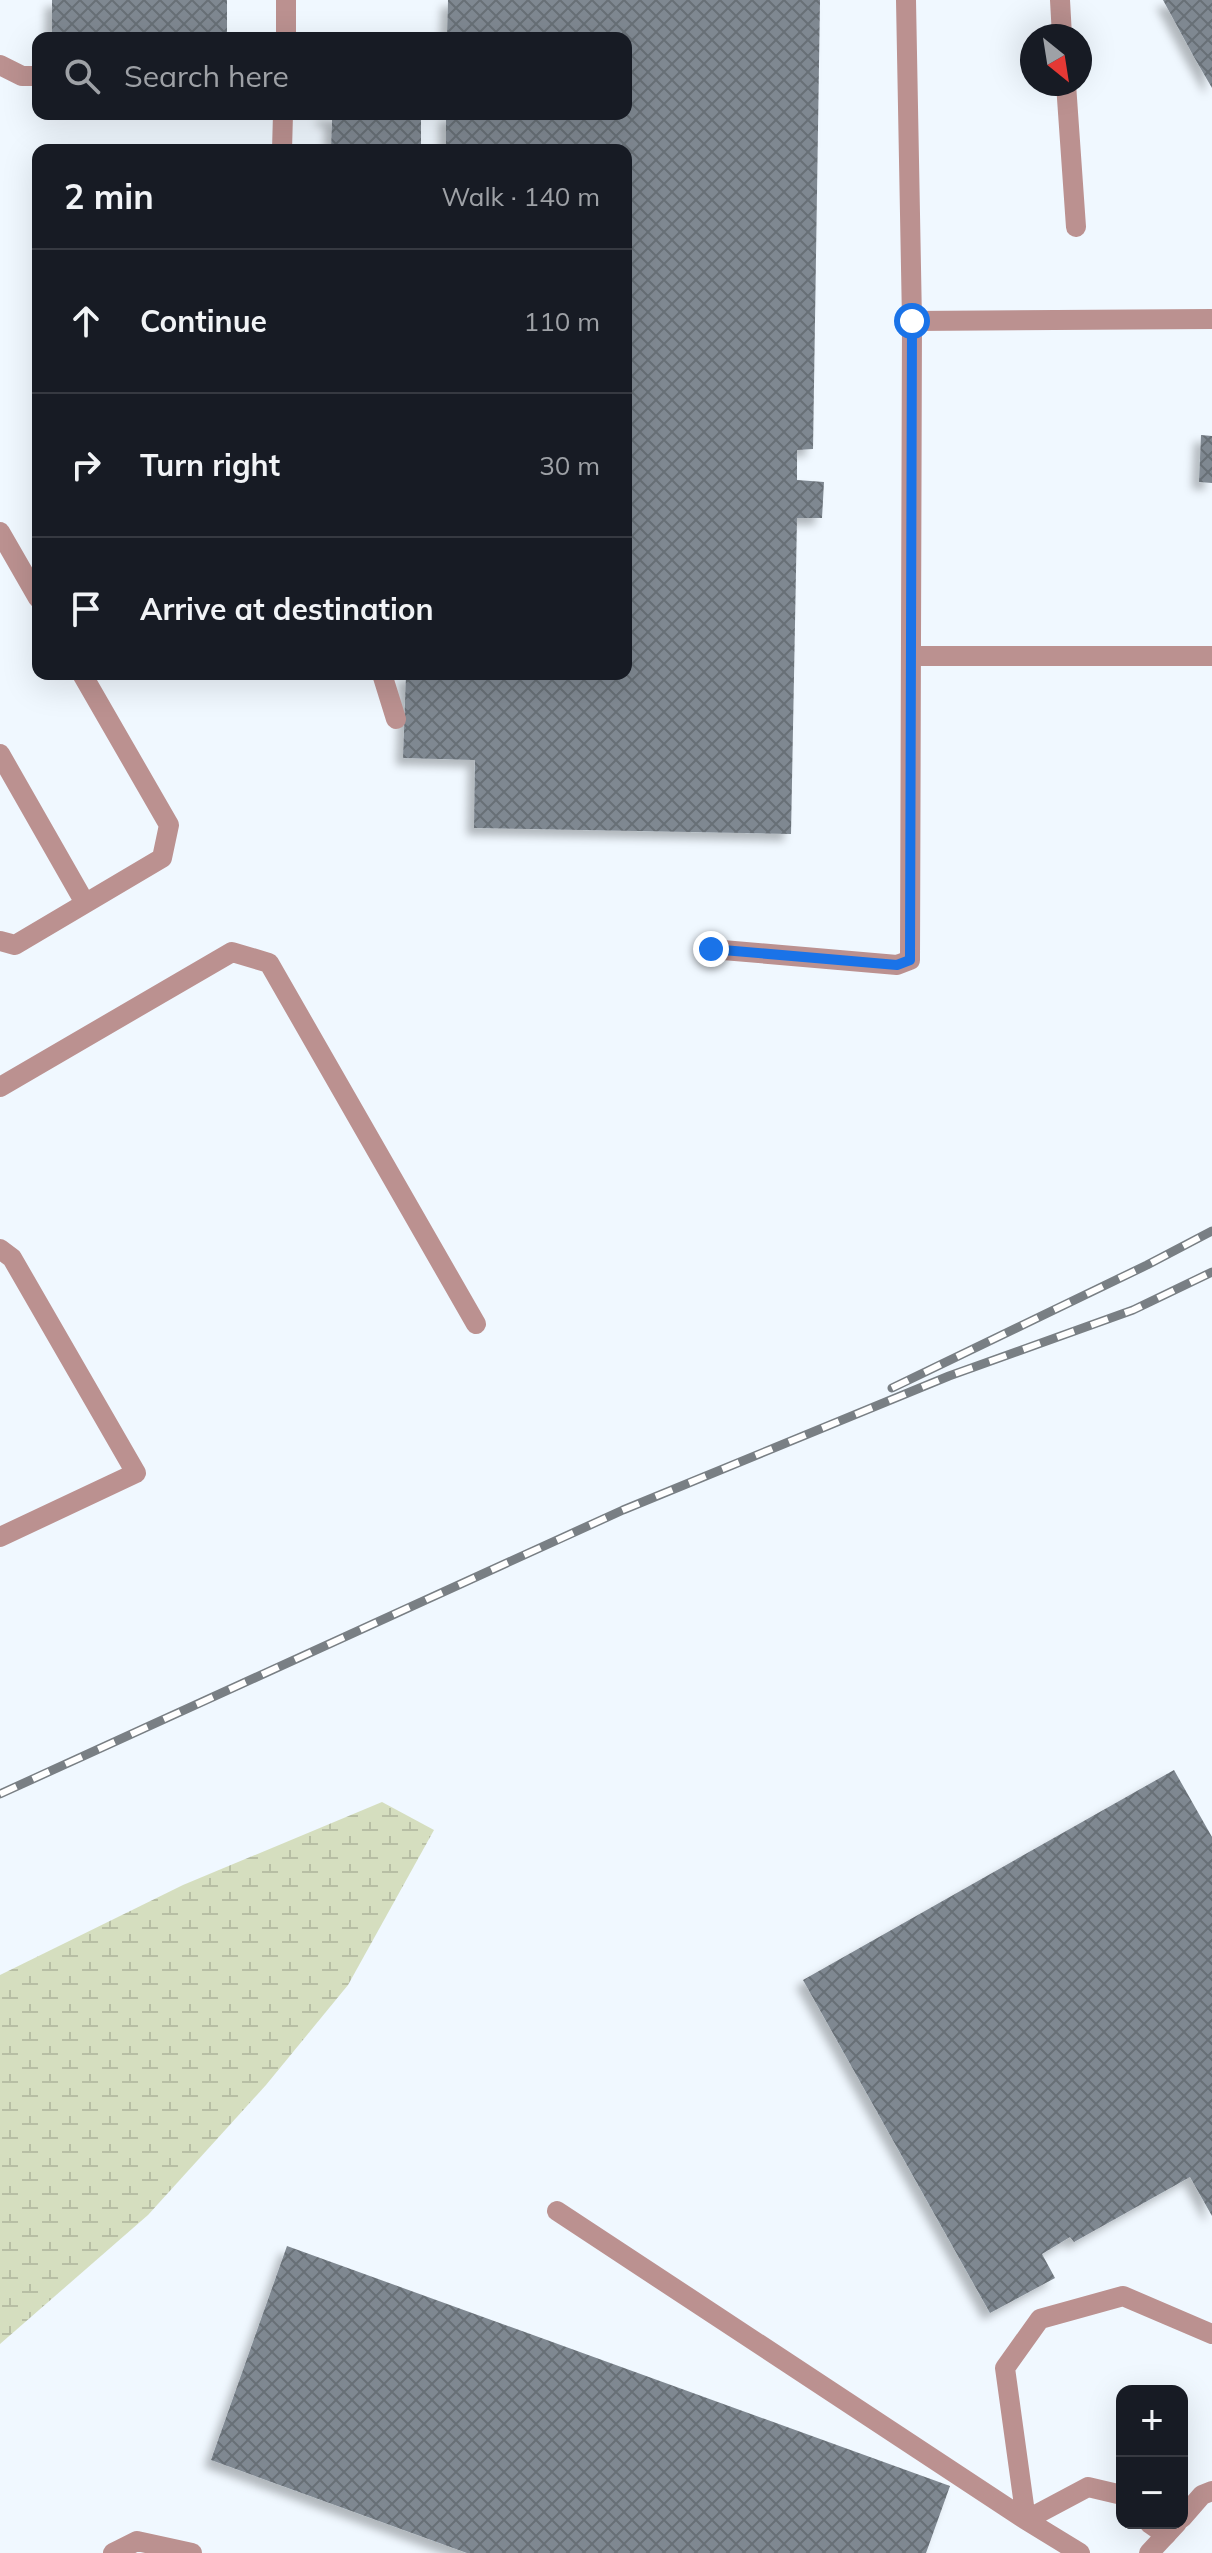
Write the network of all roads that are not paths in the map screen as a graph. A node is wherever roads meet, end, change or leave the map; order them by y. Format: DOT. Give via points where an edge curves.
graph roads {
  1 [pos="286,0"];
  2 [pos="906,0"];
  3 [pos="1060,0"];
  4 [pos="1061,24"];
  5 [pos="286,32"];
  6 [pos="0,65"];
  7 [pos="32,76"];
  8 [pos="1067,96"];
  9 [pos="283,120"];
  10 [pos="282,144"];
  11 [pos="1076,227"];
  12 [pos="1212,319"];
  13 [pos="912,321"];
  14 [pos="0,532"];
  15 [pos="32,588"];
  16 [pos="911,656"];
  17 [pos="1212,656"];
  18 [pos="85,680"];
  19 [pos="384,680"];
  20 [pos="396,719"];
  21 [pos="0,754"];
  22 [pos="85,903"];
  23 [pos="0,941"];
  24 [pos="711,949"];
  25 [pos="0,1087"];
  26 [pos="0,1249"];
  27 [pos="476,1324"];
  28 [pos="0,1537"];
  29 [pos="557,2211"];
  30 [pos="1212,2334"];
  31 [pos="1212,2491"];
  32 [pos="1116,2494"];
  33 [pos="1188,2511"];
  34 [pos="1026,2520"];
  35 [pos="1172,2529"];
  36 [pos="113,2553"];
  37 [pos="192,2553"];
  38 [pos="1080,2553"];
  39 [pos="1149,2553"];
  1 -- 5 [label="street"];
  2 -- 13 [label="street"];
  3 -- 4 [label="street"];
  6 -- 7 [label="street"];
  8 -- 11 [label="street"];
  9 -- 10 [label="street"];
  12 -- 13 [label="street"];
  13 -- 16 [label="street"];
  14 -- 15 [label="street"];
  16 -- 17 [label="street"];
  16 -- 24 [label="street" via="910,960 897,965"];
  18 -- 22 [label="street" via="169,825 162,858"];
  19 -- 20 [label="street"];
  21 -- 22 [label="street"];
  22 -- 23 [label="street" via="15,945"];
  25 -- 27 [label="street" via="232,952 269,963"];
  26 -- 28 [label="street" via="12,1258 136,1473"];
  29 -- 34 [label="street"];
  30 -- 34 [label="street" via="1123,2296 1040,2319 1005,2368"];
  31 -- 33 [label="street"];
  32 -- 34 [label="street" via="1088,2487"];
  34 -- 38 [label="street"];
  35 -- 39 [label="street"];
  36 -- 37 [label="street" via="137,2541"];
}
